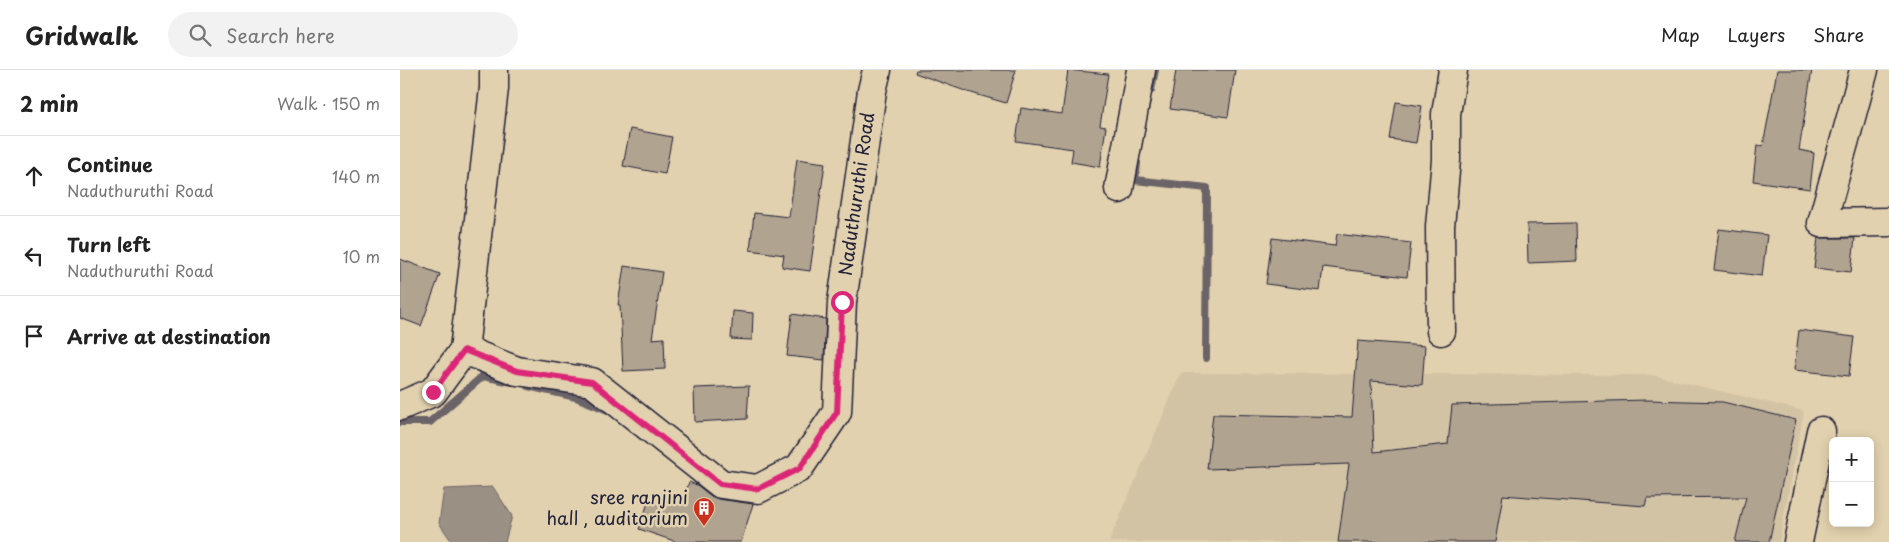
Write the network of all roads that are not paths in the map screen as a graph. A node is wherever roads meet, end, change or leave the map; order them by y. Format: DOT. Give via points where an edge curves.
graph roads {
  1 [pos="494,70"];
  2 [pos="877,70"];
  3 [pos="1141,70"];
  4 [pos="1453,70"];
  5 [pos="1864,70"];
  6 [pos="1119,189"];
  7 [pos="1889,222"];
  8 [pos="1441,331"];
  9 [pos="464,350"];
  10 [pos="400,406"];
  11 [pos="1821,431"];
  12 [pos="1798,542"];
  1 -- 9 [label="street"];
  2 -- 9 [label="street, Naduthuruthi Road" via="842,302 837,412 800,468 758,489 720,484 592,382 517,371"];
  3 -- 6 [label="street"];
  4 -- 8 [label="street" via="1446,114 1440,226"];
  5 -- 7 [label="street" via="1822,223"];
  9 -- 10 [label="street" via="433,392"];
  11 -- 12 [label="street"];
}
